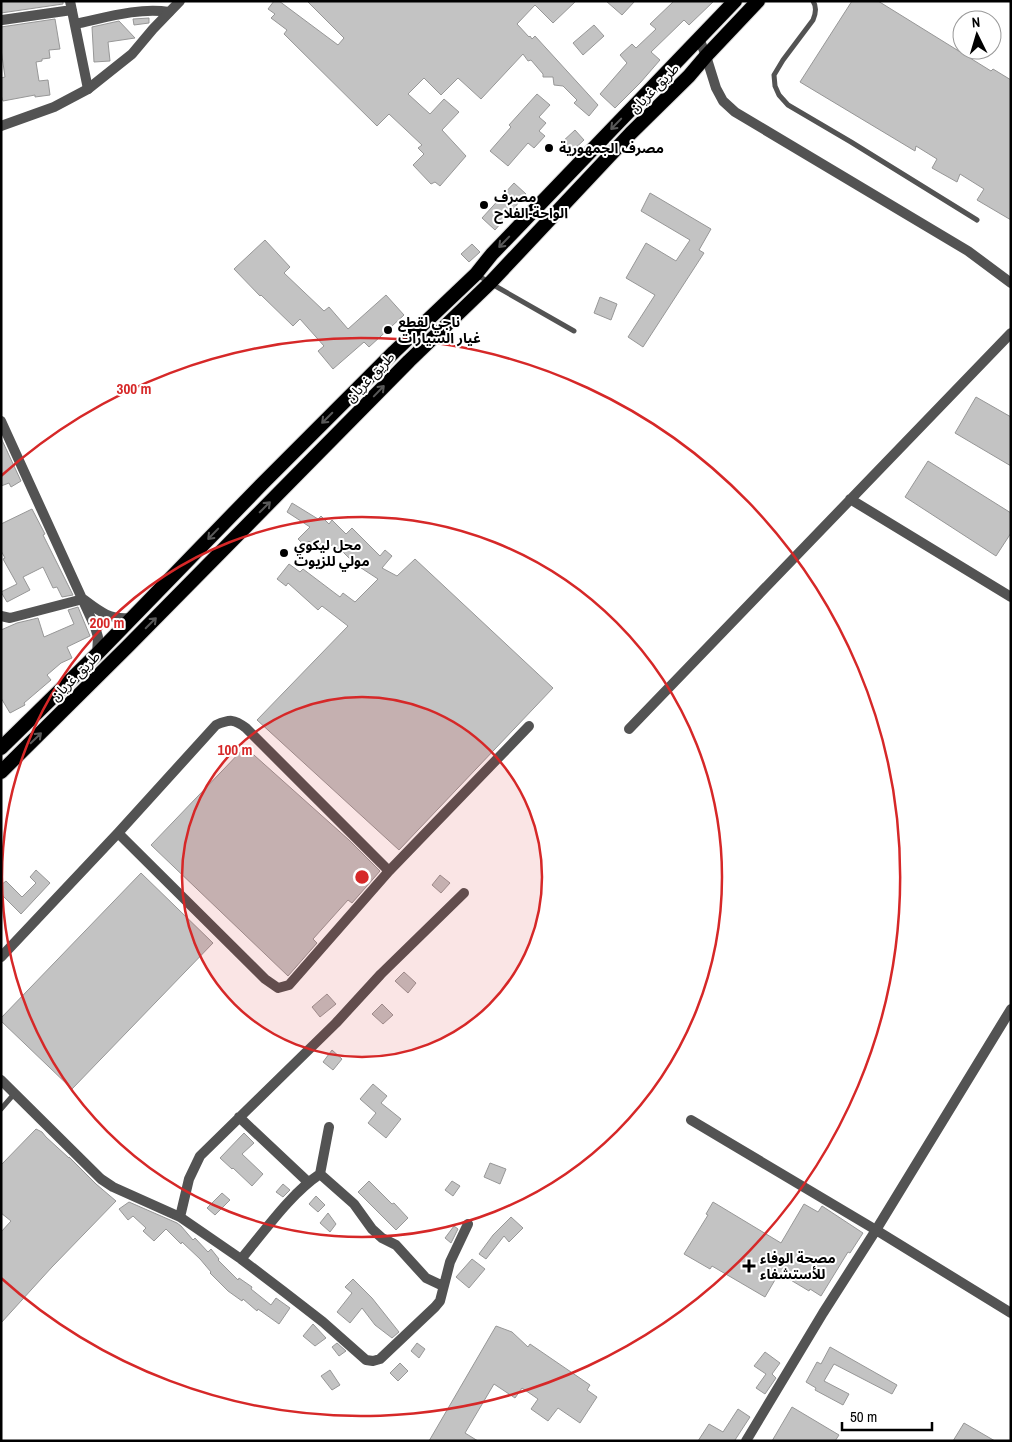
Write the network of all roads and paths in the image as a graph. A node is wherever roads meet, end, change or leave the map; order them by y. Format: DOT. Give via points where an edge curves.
graph roads {
  1 [pos="180,1"];
  2 [pos="735,1"];
  3 [pos="758,1"];
  4 [pos="813,1"];
  5 [pos="71,6"];
  6 [pos="169,12"];
  7 [pos="2,20"];
  8 [pos="75,24"];
  9 [pos="699,38"];
  10 [pos="706,56"];
  11 [pos="88,89"];
  12 [pos="4,125"];
  13 [pos="977,220"];
  14 [pos="476,274"];
  15 [pos="1011,282"];
  16 [pos="490,283"];
  17 [pos="574,331"];
  18 [pos="1011,332"];
  19 [pos="1,421"];
  20 [pos="850,499"];
  21 [pos="1011,597"];
  22 [pos="83,599"];
  23 [pos="1,616"];
  24 [pos="130,618"];
  25 [pos="97,654"];
  26 [pos="529,726"];
  27 [pos="629,729"];
  28 [pos="1,748"];
  29 [pos="1,772"];
  30 [pos="118,833"];
  31 [pos="389,871"];
  32 [pos="464,894"];
  33 [pos="1,958"];
  34 [pos="1011,1009"];
  35 [pos="1,1080"];
  36 [pos="14,1094"];
  37 [pos="1,1109"];
  38 [pos="239,1117"];
  39 [pos="691,1120"];
  40 [pos="329,1127"];
  41 [pos="320,1174"];
  42 [pos="308,1182"];
  43 [pos="180,1218"];
  44 [pos="468,1224"];
  45 [pos="876,1230"];
  46 [pos="241,1259"];
  47 [pos="443,1286"];
  48 [pos="1011,1313"];
  49 [pos="746,1441"];
  1 -- 6 [label="street"];
  2 -- 9 [label="highway, طريق غريان"];
  3 -- 10 [label="highway, طريق غريان"];
  4 -- 13 [label="lane" via="816,12 813,20 774,75 779,95 788,105"];
  5 -- 7 [label="street"];
  5 -- 8 [label="street"];
  6 -- 8 [label="street" via="144,11"];
  6 -- 11 [label="street" via="132,54"];
  8 -- 11 [label="street"];
  9 -- 10 [label="street"];
  9 -- 14 [label="highway, طريق غريان, one-way"];
  10 -- 15 [label="street" via="716,88 723,101 735,112 968,251"];
  10 -- 16 [label="highway, طريق غريان"];
  11 -- 12 [label="street" via="54,107"];
  14 -- 16 [label="lane"];
  14 -- 24 [label="highway, طريق غريان, one-way" via="394,352"];
  16 -- 17 [label="lane"];
  29 -- 16 [label="highway, طريق غريان, one-way"];
  18 -- 20 [label="street"];
  19 -- 22 [label="street"];
  20 -- 21 [label="street"];
  20 -- 27 [label="street"];
  22 -- 23 [label="street" via="10,618"];
  22 -- 24 [label="street" via="107,616"];
  22 -- 25 [label="street" via="98,638"];
  24 -- 25 [label="highway, طريق غريان"];
  25 -- 28 [label="highway, طريق غريان"];
  26 -- 31 [label="street"];
  30 -- 31 [label="street" via="216,725 227,720 237,721"];
  30 -- 31 [label="street" via="265,979 278,988 289,985"];
  30 -- 33 [label="street"];
  32 -- 38 [label="street"];
  34 -- 45 [label="street"];
  35 -- 36 [label="street"];
  36 -- 37 [label="lane"];
  36 -- 43 [label="street" via="101,1179"];
  38 -- 42 [label="street"];
  38 -- 43 [label="street" via="200,1156 189,1179"];
  39 -- 45 [label="street"];
  40 -- 41 [label="street"];
  41 -- 42 [label="street"];
  41 -- 47 [label="street" via="354,1204 372,1229 396,1245 426,1278"];
  42 -- 46 [label="street"];
  43 -- 46 [label="street"];
  44 -- 47 [label="street"];
  45 -- 48 [label="street"];
  45 -- 49 [label="street"];
  46 -- 47 [label="street" via="323,1322 360,1356 373,1362 435,1307 440,1301"];
}
